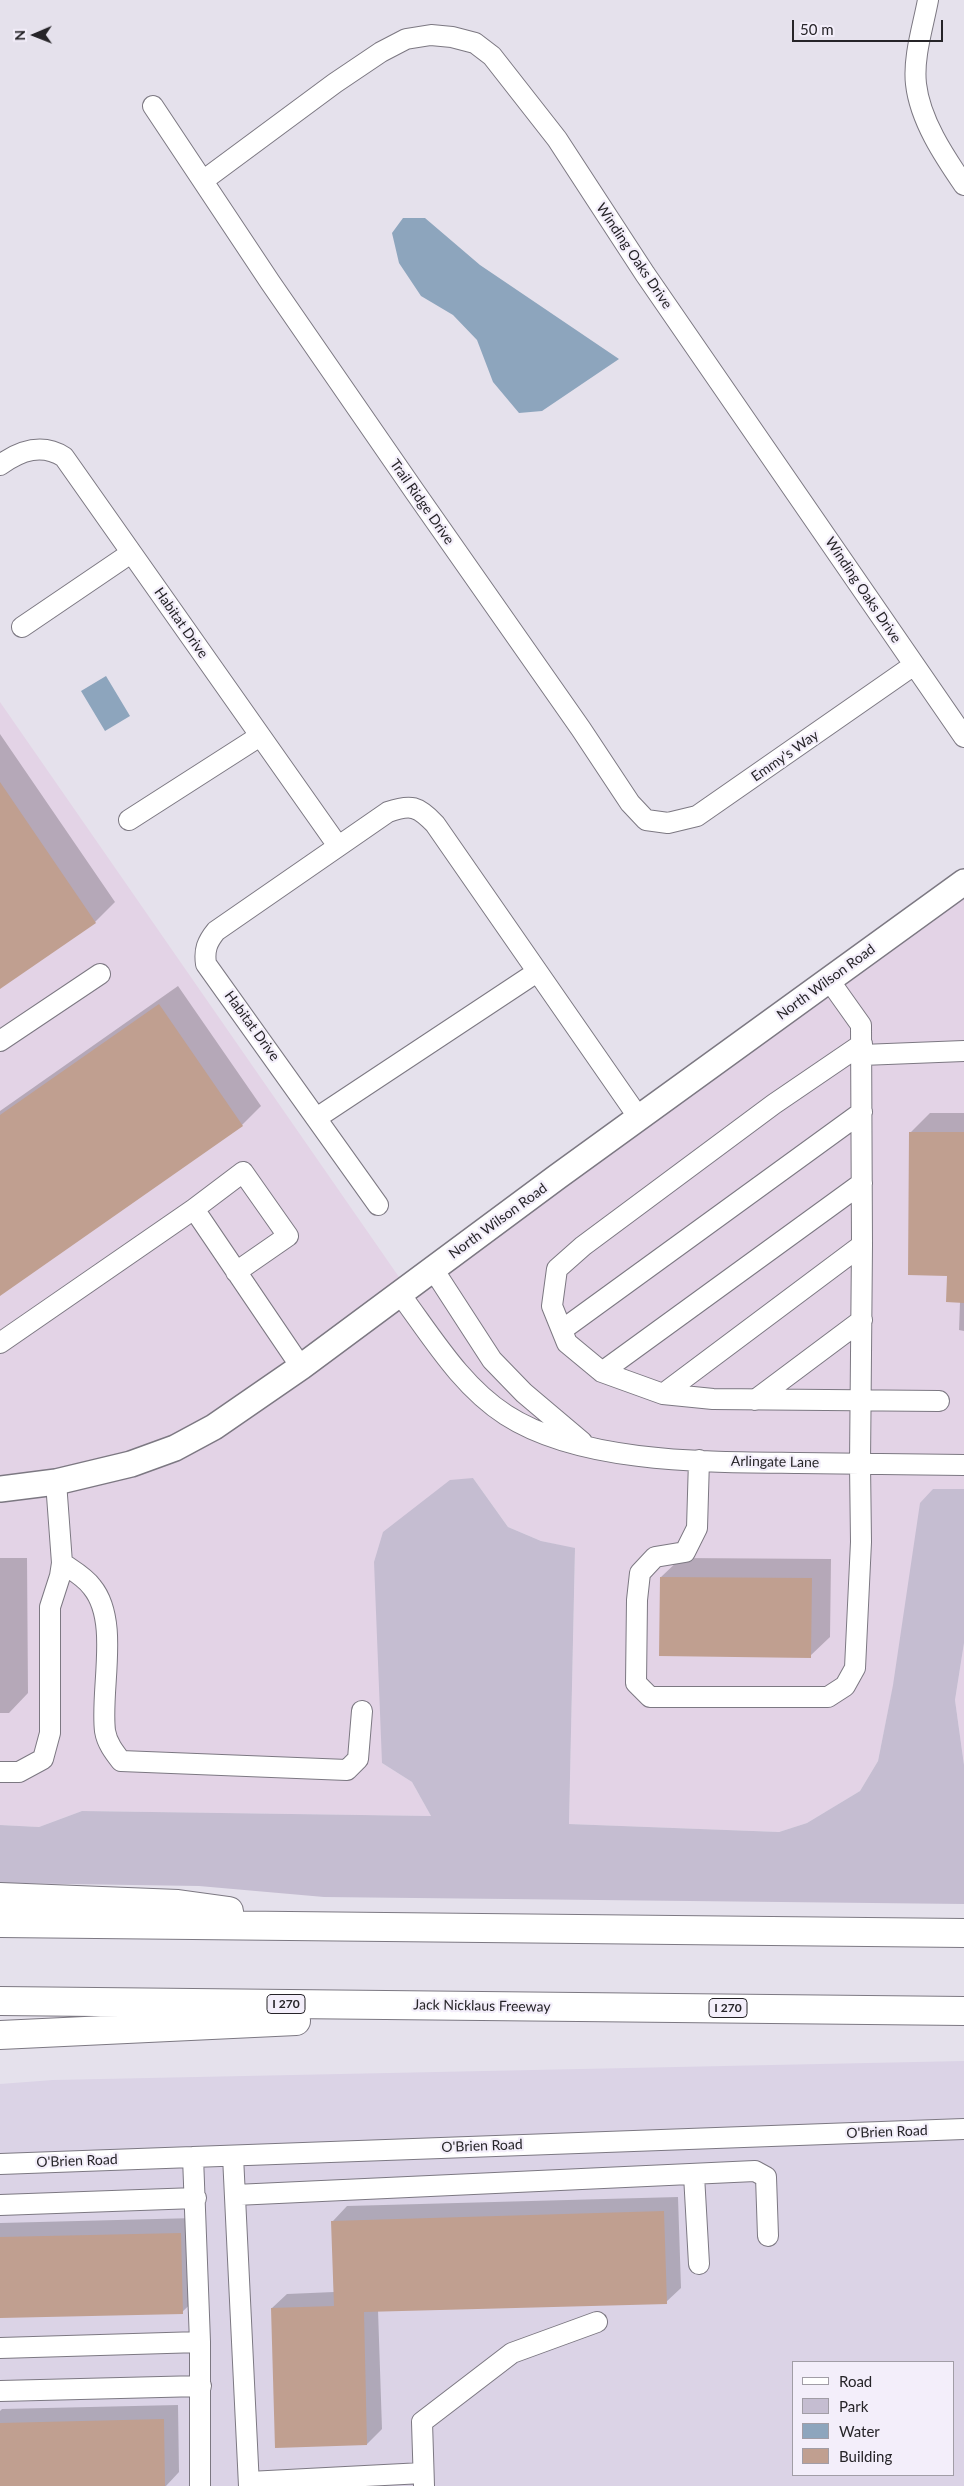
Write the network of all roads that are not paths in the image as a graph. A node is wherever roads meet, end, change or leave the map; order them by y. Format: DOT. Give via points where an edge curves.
graph roads {
  1 [pos="928,0"];
  2 [pos="153,106"];
  3 [pos="204,180"];
  4 [pos="964,185"];
  5 [pos="2,458"];
  6 [pos="132,552"];
  7 [pos="22,627"];
  8 [pos="914,665"];
  9 [pos="260,736"];
  10 [pos="964,736"];
  11 [pos="129,820"];
  12 [pos="646,820"];
  13 [pos="338,846"];
  14 [pos="964,882"];
  15 [pos="537,972"];
  16 [pos="100,974"];
  17 [pos="829,980"];
  18 [pos="0,1041"];
  19 [pos="862,1050"];
  20 [pos="964,1051"];
  21 [pos="862,1112"];
  22 [pos="318,1117"];
  23 [pos="639,1118"];
  24 [pos="862,1184"];
  25 [pos="378,1205"];
  26 [pos="194,1209"];
  27 [pos="862,1245"];
  28 [pos="433,1269"];
  29 [pos="236,1272"];
  30 [pos="400,1294"];
  31 [pos="862,1320"];
  32 [pos="562,1330"];
  33 [pos="0,1343"];
  34 [pos="301,1367"];
  35 [pos="602,1372"];
  36 [pos="663,1394"];
  37 [pos="755,1400"];
  38 [pos="861,1401"];
  39 [pos="939,1401"];
  40 [pos="587,1446"];
  41 [pos="699,1460"];
  42 [pos="860,1464"];
  43 [pos="964,1465"];
  44 [pos="56,1482"];
  45 [pos="0,1489"];
  46 [pos="62,1562"];
  47 [pos="362,1711"];
  48 [pos="0,1772"];
  49 [pos="0,1897"];
  50 [pos="0,1923"];
  51 [pos="337,1927"];
  52 [pos="964,1933"];
  53 [pos="0,2001"];
  54 [pos="571,2007"];
  55 [pos="958,2011"];
  56 [pos="0,2035"];
  57 [pos="964,2129"];
  58 [pos="233,2156"];
  59 [pos="193,2157"];
  60 [pos="0,2164"];
  61 [pos="694,2175"];
  62 [pos="235,2195"];
  63 [pos="196,2198"];
  64 [pos="0,2205"];
  65 [pos="768,2236"];
  66 [pos="699,2264"];
  67 [pos="597,2322"];
  68 [pos="200,2342"];
  69 [pos="0,2348"];
  70 [pos="201,2386"];
  71 [pos="0,2391"];
  72 [pos="424,2480"];
  73 [pos="249,2484"];
  74 [pos="200,2486"];
  1 -- 4 [label="street" via="916,84 924,117"];
  2 -- 3 [label="street, Trail Ridge Drive"];
  3 -- 8 [label="street, Winding Oaks Drive" via="335,83 406,39 431,35 475,43 492,56 557,138 645,274"];
  3 -- 12 [label="street, Trail Ridge Drive" via="415,492 630,803"];
  5 -- 6 [label="street, Habitat Drive" via="35,448 55,451 64,457"];
  6 -- 7 [label="street"];
  6 -- 9 [label="street, Habitat Drive"];
  8 -- 10 [label="street, Winding Oaks Drive"];
  8 -- 12 [label="street, Emmy's Way" via="697,816 668,822"];
  9 -- 11 [label="street"];
  9 -- 13 [label="street, Habitat Drive"];
  13 -- 15 [label="street, Habitat Drive" via="388,812 405,806 422,811 435,824"];
  13 -- 22 [label="street, Habitat Drive" via="216,931 204,952 206,964"];
  14 -- 17 [label="main road, North Wilson Road"];
  15 -- 22 [label="street"];
  15 -- 23 [label="street, Habitat Drive"];
  16 -- 18 [label="street"];
  17 -- 19 [label="street" via="861,1025"];
  17 -- 23 [label="main road, North Wilson Road"];
  19 -- 20 [label="street"];
  19 -- 21 [label="street"];
  19 -- 32 [label="street" via="774,1104 583,1246 557,1269 552,1306"];
  21 -- 24 [label="street"];
  21 -- 32 [label="street"];
  22 -- 25 [label="street, Habitat Drive"];
  23 -- 28 [label="main road, North Wilson Road"];
  24 -- 27 [label="street"];
  24 -- 35 [label="street"];
  26 -- 29 [label="street"];
  26 -- 29 [label="street" via="243,1172 288,1236"];
  26 -- 33 [label="street"];
  27 -- 31 [label="street"];
  27 -- 36 [label="street"];
  28 -- 30 [label="main road, North Wilson Road"];
  28 -- 40 [label="street, Arlingate Lane" via="492,1360 524,1393"];
  29 -- 34 [label="street"];
  30 -- 34 [label="main road, North Wilson Road"];
  30 -- 40 [label="street, Arlingate Lane" via="467,1384 507,1416 544,1434"];
  31 -- 37 [label="street"];
  31 -- 38 [label="street"];
  32 -- 35 [label="street" via="568,1343"];
  34 -- 44 [label="main road, North Wilson Road" via="214,1427 175,1448 131,1464"];
  35 -- 36 [label="street"];
  36 -- 37 [label="street"];
  37 -- 38 [label="street"];
  38 -- 39 [label="street"];
  38 -- 42 [label="street"];
  40 -- 41 [label="street, Arlingate Lane" via="614,1454"];
  41 -- 42 [label="street, Arlingate Lane"];
  41 -- 42 [label="street" via="697,1528 685,1552 655,1557 640,1573 636,1683 650,1697 828,1697 845,1686 856,1668 861,1542"];
  42 -- 43 [label="street, Arlingate Lane"];
  44 -- 45 [label="main road, North Wilson Road"];
  44 -- 46 [label="street"];
  46 -- 47 [label="street" via="92,1586 101,1602 106,1631 105,1732 121,1761 347,1770 358,1759"];
  46 -- 48 [label="street" via="50,1607 50,1733 43,1758 19,1772"];
  49 -- 51 [label="highway" via="178,1904"];
  50 -- 51 [label="highway"];
  51 -- 52 [label="highway"];
  53 -- 54 [label="highway, Jack Nicklaus Freeway / I 270"];
  54 -- 55 [label="highway, Jack Nicklaus Freeway / I 270"];
  54 -- 56 [label="highway"];
  57 -- 58 [label="street, O'Brien Road"];
  58 -- 59 [label="street, O'Brien Road"];
  58 -- 62 [label="street"];
  59 -- 60 [label="street, O'Brien Road"];
  59 -- 63 [label="street"];
  61 -- 62 [label="street"];
  61 -- 65 [label="street" via="755,2171 766,2177"];
  61 -- 66 [label="street"];
  62 -- 73 [label="street"];
  63 -- 64 [label="street"];
  63 -- 68 [label="street"];
  67 -- 72 [label="street" via="512,2353 422,2422"];
  68 -- 69 [label="street"];
  68 -- 70 [label="street"];
  70 -- 71 [label="street"];
  70 -- 74 [label="street"];
  72 -- 73 [label="street"];
}
